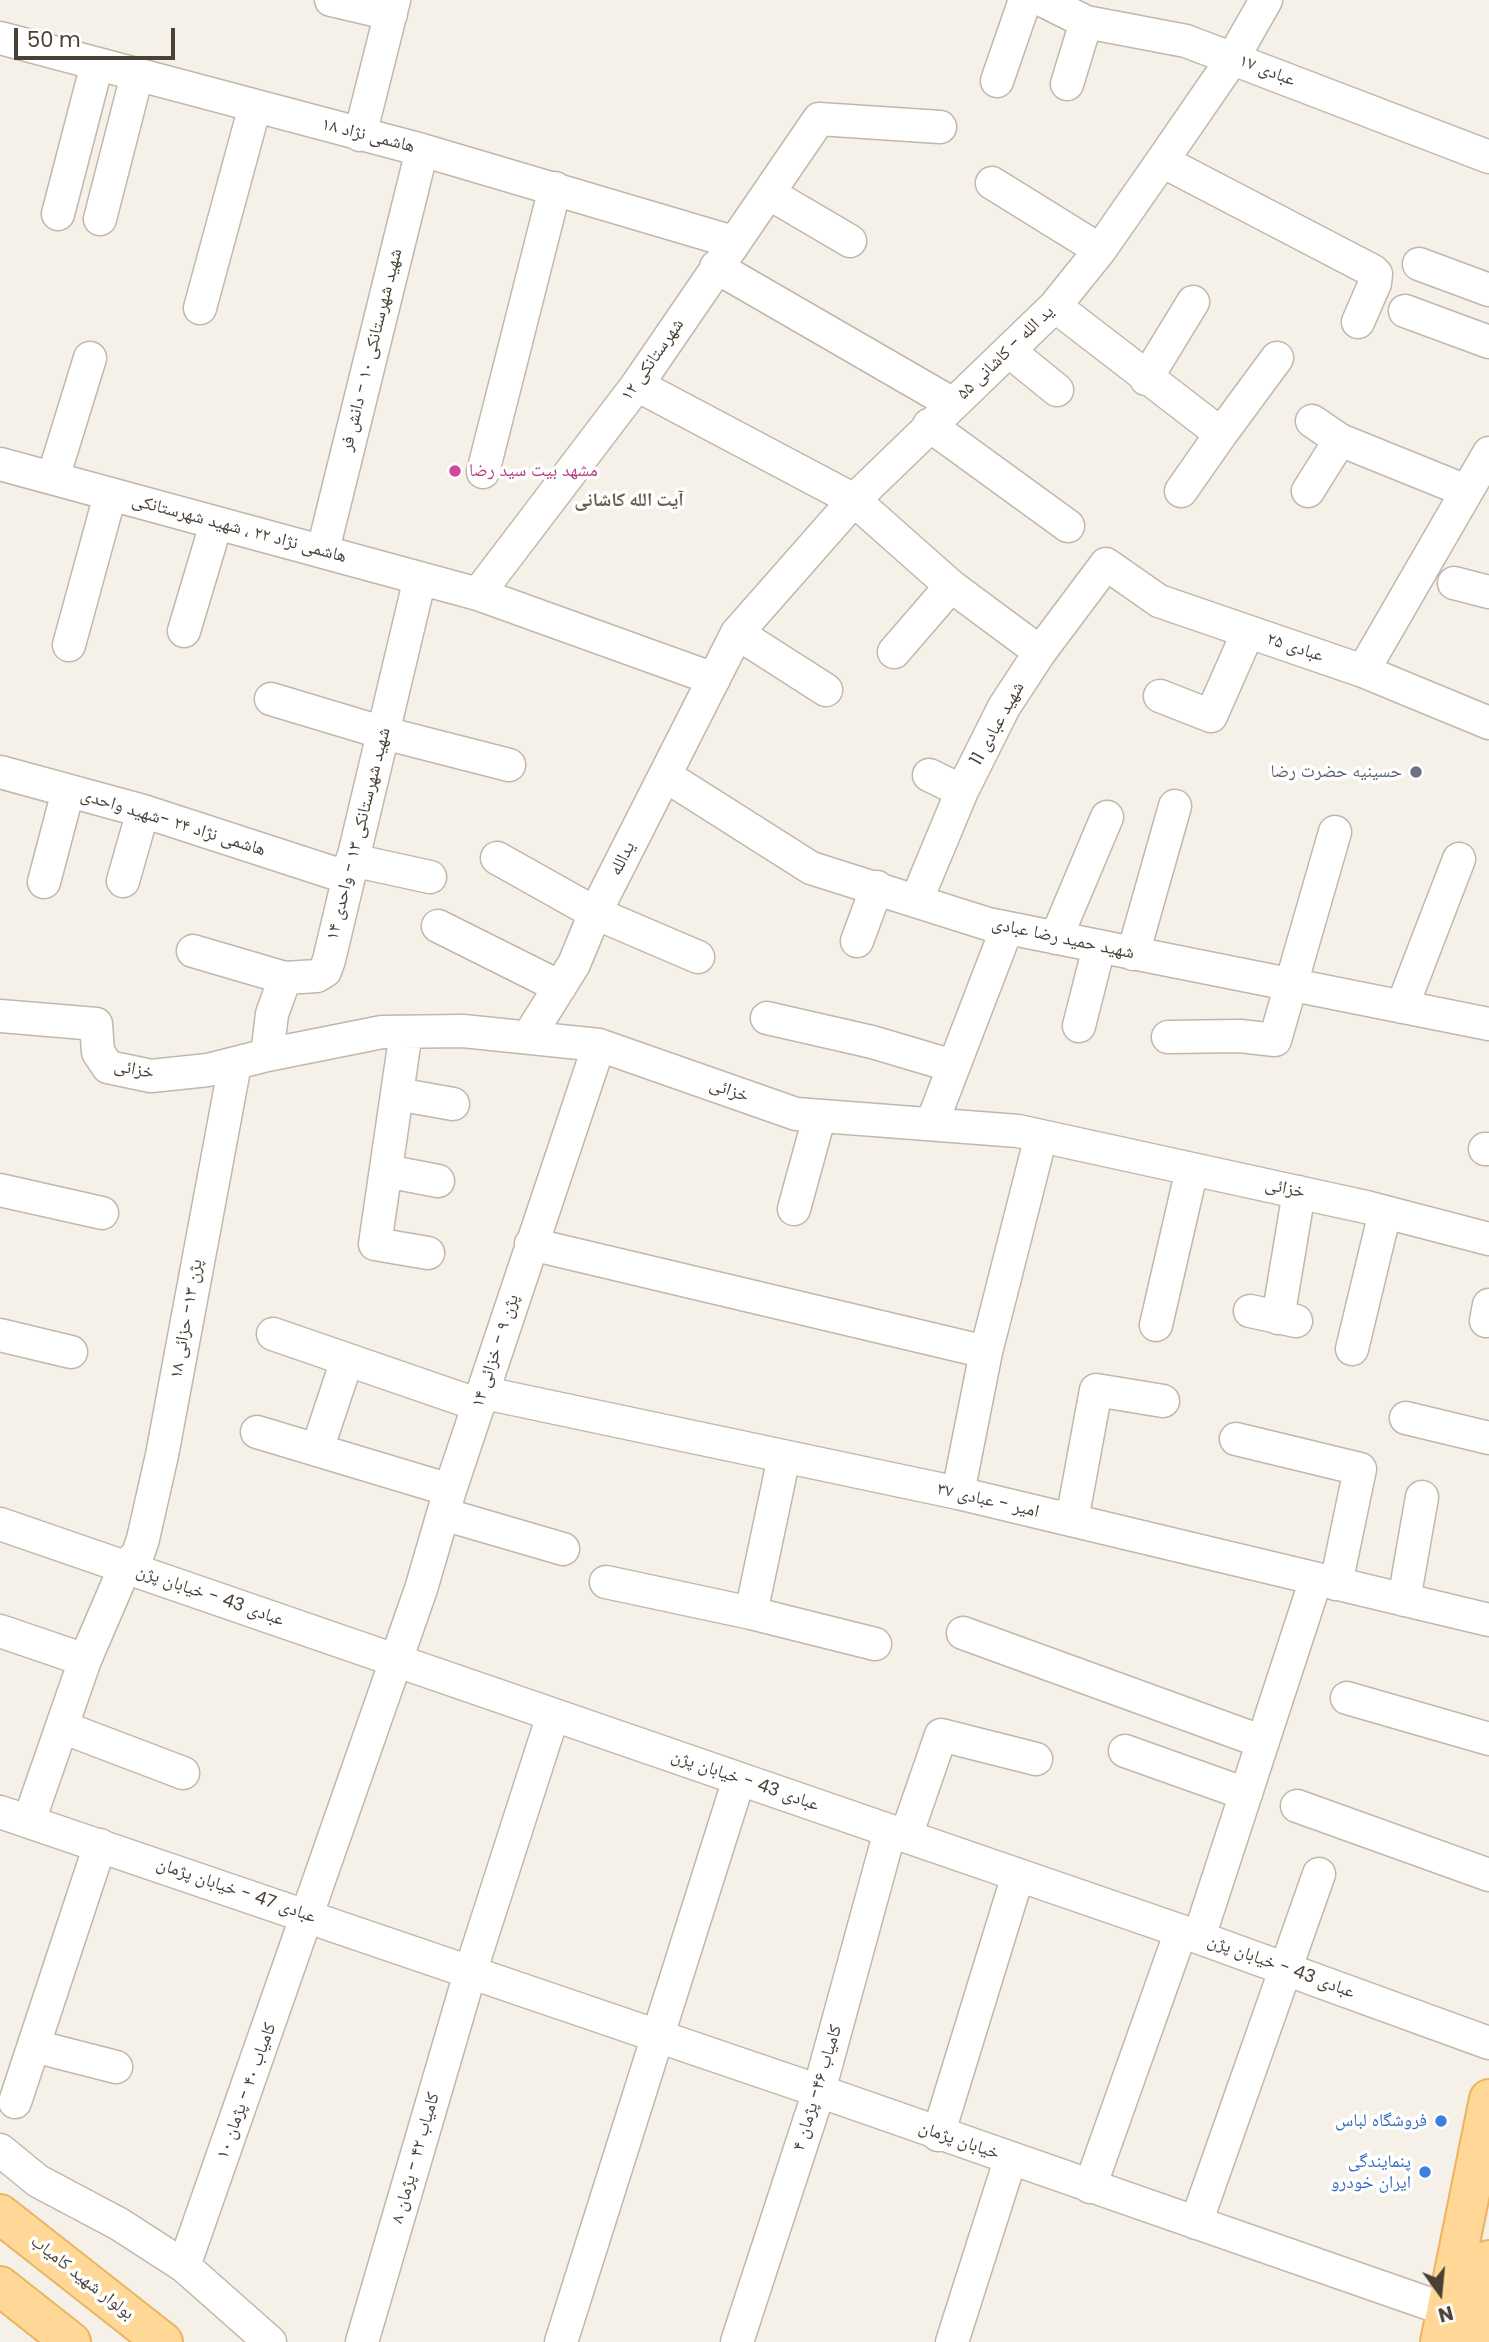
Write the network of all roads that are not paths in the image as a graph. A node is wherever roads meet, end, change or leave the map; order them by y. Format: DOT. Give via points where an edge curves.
graph roads {
  1 [pos="331,0"];
  2 [pos="1025,0"];
  3 [pos="1042,0"];
  4 [pos="1266,0"];
  5 [pos="393,7"];
  6 [pos="1086,22"];
  7 [pos="0,38"];
  8 [pos="1233,58"];
  9 [pos="97,64"];
  10 [pos="137,75"];
  11 [pos="997,81"];
  12 [pos="1067,85"];
  13 [pos="255,106"];
  14 [pos="940,127"];
  15 [pos="360,135"];
  16 [pos="422,150"];
  17 [pos="1489,157"];
  18 [pos="1162,161"];
  19 [pos="992,183"];
  20 [pos="555,188"];
  21 [pos="770,194"];
  22 [pos="58,214"];
  23 [pos="100,219"];
  24 [pos="850,241"];
  25 [pos="1100,250"];
  26 [pos="725,255"];
  27 [pos="1419,264"];
  28 [pos="1489,290"];
  29 [pos="1193,302"];
  30 [pos="1055,306"];
  31 [pos="200,308"];
  32 [pos="1405,311"];
  33 [pos="1358,322"];
  34 [pos="1489,342"];
  35 [pos="1009,351"];
  36 [pos="90,358"];
  37 [pos="1277,358"];
  38 [pos="1146,379"];
  39 [pos="637,385"];
  40 [pos="1057,390"];
  41 [pos="953,404"];
  42 [pos="1312,421"];
  43 [pos="929,425"];
  44 [pos="1221,434"];
  45 [pos="1340,439"];
  46 [pos="1489,453"];
  47 [pos="1,466"];
  48 [pos="483,472"];
  49 [pos="53,478"];
  50 [pos="1181,491"];
  51 [pos="1308,491"];
  52 [pos="1466,491"];
  53 [pos="110,495"];
  54 [pos="854,500"];
  55 [pos="216,524"];
  56 [pos="1068,526"];
  57 [pos="323,550"];
  58 [pos="1106,564"];
  59 [pos="420,578"];
  60 [pos="1454,583"];
  61 [pos="951,586"];
  62 [pos="1489,592"];
  63 [pos="478,594"];
  64 [pos="184,631"];
  65 [pos="1248,632"];
  66 [pos="737,633"];
  67 [pos="69,645"];
  68 [pos="894,652"];
  69 [pos="1040,652"];
  70 [pos="1363,671"];
  71 [pos="714,679"];
  72 [pos="826,690"];
  73 [pos="1160,696"];
  74 [pos="271,699"];
  75 [pos="1489,723"];
  76 [pos="384,733"];
  77 [pos="509,765"];
  78 [pos="0,772"];
  79 [pos="929,775"];
  80 [pos="666,776"];
  81 [pos="68,791"];
  82 [pos="962,791"];
  83 [pos="1175,806"];
  84 [pos="143,811"];
  85 [pos="1107,817"];
  86 [pos="1335,832"];
  87 [pos="497,858"];
  88 [pos="1459,859"];
  89 [pos="349,868"];
  90 [pos="429,877"];
  91 [pos="123,881"];
  92 [pos="44,883"];
  93 [pos="877,887"];
  94 [pos="917,899"];
  95 [pos="595,913"];
  96 [pos="439,926"];
  97 [pos="1007,928"];
  98 [pos="1056,938"];
  99 [pos="857,941"];
  100 [pos="1099,947"];
  101 [pos="193,951"];
  102 [pos="1133,954"];
  103 [pos="698,957"];
  104 [pos="285,978"];
  105 [pos="1290,983"];
  106 [pos="560,987"];
  107 [pos="1402,1006"];
  108 [pos="0,1016"];
  109 [pos="767,1018"];
  110 [pos="1489,1024"];
  111 [pos="1079,1026"];
  112 [pos="406,1032"];
  113 [pos="529,1036"];
  114 [pos="1168,1037"];
  115 [pos="598,1045"];
  116 [pos="267,1055"];
  117 [pos="234,1064"];
  118 [pos="953,1066"];
  119 [pos="397,1094"];
  120 [pos="453,1104"];
  121 [pos="819,1118"];
  122 [pos="932,1123"];
  123 [pos="1041,1136"];
  124 [pos="1192,1169"];
  125 [pos="386,1171"];
  126 [pos="438,1181"];
  127 [pos="0,1190"];
  128 [pos="1299,1192"];
  129 [pos="794,1209"];
  130 [pos="1385,1212"];
  131 [pos="102,1213"];
  132 [pos="1489,1239"];
  133 [pos="531,1244"];
  134 [pos="428,1253"];
  135 [pos="1275,1317"];
  136 [pos="1156,1325"];
  137 [pos="272,1334"];
  138 [pos="0,1335"];
  139 [pos="1352,1349"];
  140 [pos="71,1352"];
  141 [pos="986,1352"];
  142 [pos="347,1360"];
  143 [pos="482,1399"];
  144 [pos="1163,1401"];
  145 [pos="1406,1418"];
  146 [pos="257,1432"];
  147 [pos="1489,1438"];
  148 [pos="1236,1439"];
  149 [pos="317,1450"];
  150 [pos="784,1457"];
  151 [pos="958,1493"];
  152 [pos="1422,1497"];
  153 [pos="446,1502"];
  154 [pos="1072,1520"];
  155 [pos="0,1524"];
  156 [pos="563,1549"];
  157 [pos="125,1567"];
  158 [pos="1326,1581"];
  159 [pos="606,1582"];
  160 [pos="1404,1600"];
  161 [pos="751,1613"];
  162 [pos="1489,1620"];
  163 [pos="0,1631"];
  164 [pos="963,1633"];
  165 [pos="875,1644"];
  166 [pos="397,1659"];
  167 [pos="85,1661"];
  168 [pos="1347,1698"];
  169 [pos="553,1715"];
  170 [pos="62,1727"];
  171 [pos="1489,1740"];
  172 [pos="1263,1742"];
  173 [pos="1125,1751"];
  174 [pos="1035,1759"];
  175 [pos="183,1773"];
  176 [pos="739,1779"];
  177 [pos="1246,1794"];
  178 [pos="1297,1806"];
  179 [pos="14,1817"];
  180 [pos="898,1833"];
  181 [pos="100,1845"];
  182 [pos="1319,1874"];
  183 [pos="1018,1875"];
  184 [pos="1489,1875"];
  185 [pos="309,1916"];
  186 [pos="1190,1934"];
  187 [pos="1285,1969"];
  188 [pos="470,1973"];
  189 [pos="656,2037"];
  190 [pos="1489,2043"];
  191 [pos="34,2046"];
  192 [pos="116,2067"];
  193 [pos="819,2091"];
  194 [pos="1489,2099"];
  195 [pos="15,2102"];
  196 [pos="938,2135"];
  197 [pos="0,2150"];
  198 [pos="1010,2160"];
  199 [pos="1090,2187"];
  200 [pos="0,2214"];
  201 [pos="1196,2224"];
  202 [pos="1489,2260"];
  203 [pos="184,2266"];
  204 [pos="0,2286"];
  205 [pos="1444,2326"];
  206 [pos="71,2342"];
  207 [pos="163,2342"];
  208 [pos="270,2342"];
  209 [pos="362,2342"];
  210 [pos="561,2342"];
  211 [pos="737,2342"];
  212 [pos="952,2342"];
  213 [pos="1473,2342"];
  1 -- 5 [label="street"];
  2 -- 11 [label="street"];
  3 -- 6 [label="street, عبادی ۱۷"];
  4 -- 8 [label="street, ید الله - کاشانی ۵۵"];
  5 -- 15 [label="street"];
  6 -- 8 [label="street, عبادی ۱۷" via="1186,41"];
  6 -- 12 [label="street"];
  7 -- 9 [label="street, هاشمی نژاد ۱۸"];
  8 -- 17 [label="street, عبادی ۱۷"];
  8 -- 18 [label="street, ید الله - کاشانی ۵۵"];
  9 -- 10 [label="street, هاشمی نژاد ۱۸"];
  9 -- 22 [label="street"];
  10 -- 13 [label="street, هاشمی نژاد ۱۸"];
  10 -- 23 [label="street"];
  13 -- 15 [label="street, هاشمی نژاد ۱۸"];
  13 -- 31 [label="street"];
  14 -- 21 [label="street, شهرستانکی ۱۲" via="819,120"];
  15 -- 16 [label="street, هاشمی نژاد ۱۸"];
  16 -- 20 [label="street, هاشمی نژاد ۱۸"];
  16 -- 57 [label="street, شهید شهرستانکی ۱۰ - دانش فر"];
  18 -- 25 [label="street, ید الله - کاشانی ۵۵"];
  18 -- 33 [label="street" via="1373,271 1375,283"];
  19 -- 25 [label="street"];
  20 -- 26 [label="street, هاشمی نژاد ۱۸"];
  20 -- 48 [label="street"];
  21 -- 24 [label="street"];
  21 -- 26 [label="street, شهرستانکی ۱۲"];
  25 -- 30 [label="street, ید الله - کاشانی ۵۵"];
  26 -- 39 [label="street, شهرستانکی ۱۲"];
  26 -- 41 [label="street, هاشمی نژاد ۱۸"];
  27 -- 28 [label="street"];
  29 -- 38 [label="street"];
  30 -- 35 [label="street, ید الله - کاشانی ۵۵"];
  30 -- 38 [label="street"];
  32 -- 34 [label="street"];
  35 -- 40 [label="street"];
  35 -- 41 [label="street, ید الله - کاشانی ۵۵"];
  36 -- 49 [label="street"];
  37 -- 44 [label="street"];
  38 -- 44 [label="street"];
  39 -- 54 [label="street"];
  39 -- 63 [label="street, شهرستانکی ۱۲"];
  41 -- 43 [label="street, ید الله - کاشانی ۵۵"];
  42 -- 45 [label="street"];
  43 -- 54 [label="street, ید الله - کاشانی ۵۵"];
  43 -- 56 [label="street"];
  44 -- 50 [label="street"];
  45 -- 51 [label="street"];
  45 -- 52 [label="street"];
  46 -- 52 [label="street"];
  47 -- 49 [label="street, هاشمی نژاد ۲۲ ، شهید شهرستانکی"];
  49 -- 53 [label="street, هاشمی نژاد ۲۲ ، شهید شهرستانکی"];
  52 -- 70 [label="street"];
  53 -- 55 [label="street, هاشمی نژاد ۲۲ ، شهید شهرستانکی"];
  53 -- 67 [label="street"];
  54 -- 61 [label="street"];
  54 -- 66 [label="street, ید الله - کاشانی ۵۵"];
  55 -- 57 [label="street, هاشمی نژاد ۲۲ ، شهید شهرستانکی"];
  55 -- 64 [label="street"];
  57 -- 59 [label="street, هاشمی نژاد ۲۲ ، شهید شهرستانکی"];
  58 -- 65 [label="street, عبادی ۲۵" via="1159,601"];
  58 -- 69 [label="street, شهید عبادی 11"];
  59 -- 63 [label="street, هاشمی نژاد ۲۲ ، شهید شهرستانکی"];
  59 -- 76 [label="street, شهید شهرستانکی ۱۳ - واحدی ۱۴"];
  60 -- 62 [label="street"];
  61 -- 68 [label="street"];
  61 -- 69 [label="street"];
  63 -- 71 [label="street, هاشمی نژاد ۲۲ ، شهید شهرستانکی"];
  65 -- 70 [label="street, عبادی ۲۵"];
  65 -- 73 [label="street" via="1210,716"];
  66 -- 71 [label="street, ید الله - کاشانی ۵۵"];
  66 -- 72 [label="street"];
  69 -- 82 [label="street, شهید عبادی 11" via="1004,707"];
  70 -- 75 [label="street, عبادی ۲۵"];
  71 -- 80 [label="street, یدالله"];
  74 -- 76 [label="street"];
  76 -- 77 [label="street"];
  76 -- 89 [label="street, شهید شهرستانکی ۱۳ - واحدی ۱۴"];
  78 -- 81 [label="street, هاشمی نژاد ۲۴ -شهید واحدی"];
  79 -- 82 [label="street"];
  80 -- 93 [label="street, شهید حمید رضا عبادی" via="811,868"];
  80 -- 95 [label="street, یدالله"];
  81 -- 84 [label="street, هاشمی نژاد ۲۴ -شهید واحدی"];
  81 -- 92 [label="street"];
  82 -- 94 [label="street, شهید عبادی 11"];
  83 -- 102 [label="street"];
  84 -- 89 [label="street, هاشمی نژاد ۲۴ -شهید واحدی"];
  84 -- 91 [label="street"];
  85 -- 98 [label="street"];
  86 -- 105 [label="street"];
  87 -- 95 [label="street"];
  88 -- 107 [label="street"];
  89 -- 90 [label="street, هاشمی نژاد ۲۴ -شهید واحدی"];
  89 -- 104 [label="street, شهید شهرستانکی ۱۳ - واحدی ۱۴" via="325,971 317,976"];
  93 -- 94 [label="street, شهید حمید رضا عبادی"];
  93 -- 99 [label="street"];
  94 -- 97 [label="street, شهید حمید رضا عبادی"];
  95 -- 103 [label="street"];
  95 -- 106 [label="street, یدالله"];
  96 -- 106 [label="street"];
  97 -- 98 [label="street, شهید حمید رضا عبادی"];
  97 -- 118 [label="street"];
  98 -- 100 [label="street, شهید حمید رضا عبادی"];
  100 -- 102 [label="street, شهید حمید رضا عبادی"];
  100 -- 111 [label="street"];
  101 -- 104 [label="street"];
  102 -- 105 [label="street, شهید حمید رضا عبادی"];
  104 -- 116 [label="street" via="272,1014"];
  105 -- 107 [label="street, شهید حمید رضا عبادی"];
  105 -- 114 [label="street" via="1275,1040"];
  106 -- 113 [label="street, یدالله"];
  107 -- 110 [label="street, شهید حمید رضا عبادی"];
  108 -- 117 [label="street, خزائی" via="96,1024 98,1052 108,1067 151,1076"];
  109 -- 118 [label="street"];
  112 -- 113 [label="street, خزائی"];
  112 -- 116 [label="street, خزائی" via="382,1032"];
  112 -- 119 [label="street"];
  113 -- 115 [label="street, خزائی"];
  115 -- 121 [label="street, خزائی" via="783,1110"];
  115 -- 133 [label="street, پژن ۹ - خزائی ۱۴"];
  116 -- 117 [label="street, خزائی"];
  117 -- 157 [label="street, پژن ۱۳- حزائی ۱۸" via="162,1455 138,1554"];
  118 -- 122 [label="street"];
  119 -- 120 [label="street"];
  119 -- 125 [label="street"];
  121 -- 122 [label="street, خزائی"];
  121 -- 129 [label="street"];
  122 -- 123 [label="street, خزائی"];
  123 -- 124 [label="street, خزائی"];
  123 -- 141 [label="street"];
  124 -- 128 [label="street, خزائی"];
  124 -- 136 [label="street"];
  125 -- 126 [label="street"];
  125 -- 134 [label="street" via="375,1244"];
  127 -- 131 [label="street"];
  128 -- 130 [label="street, خزائی"];
  128 -- 135 [label="street"];
  130 -- 132 [label="street, خزائی"];
  130 -- 139 [label="street"];
  133 -- 141 [label="street"];
  133 -- 143 [label="street, پژن ۹ - خزائی ۱۴"];
  137 -- 142 [label="street, امیر - عبادی ۳۷"];
  138 -- 140 [label="street"];
  141 -- 151 [label="street"];
  142 -- 143 [label="street, امیر - عبادی ۳۷"];
  142 -- 149 [label="street"];
  143 -- 150 [label="street, امیر - عبادی ۳۷"];
  143 -- 153 [label="street, پژن ۹ - خزائی ۱۴"];
  144 -- 154 [label="street" via="1096,1390"];
  145 -- 147 [label="street"];
  146 -- 149 [label="street"];
  148 -- 158 [label="street" via="1360,1469"];
  149 -- 153 [label="street"];
  150 -- 151 [label="street, امیر - عبادی ۳۷"];
  150 -- 161 [label="street"];
  151 -- 154 [label="street, امیر - عبادی ۳۷"];
  152 -- 160 [label="street"];
  153 -- 156 [label="street"];
  153 -- 166 [label="street, پژن ۹ - خزائی ۱۴"];
  154 -- 158 [label="street, امیر - عبادی ۳۷"];
  155 -- 157 [label="street, عبادی 43 - خیابان پژن"];
  157 -- 166 [label="street, عبادی 43 - خیابان پژن"];
  157 -- 167 [label="street, پژن ۱۳- حزائی ۱۸"];
  158 -- 160 [label="street, امیر - عبادی ۳۷"];
  158 -- 172 [label="street"];
  159 -- 161 [label="street"];
  160 -- 162 [label="street, امیر - عبادی ۳۷"];
  161 -- 165 [label="street"];
  163 -- 167 [label="street"];
  164 -- 172 [label="street"];
  166 -- 169 [label="street, عبادی 43 - خیابان پژن"];
  166 -- 185 [label="street, کامیاب ۴۰ - پژمان ۱۰"];
  167 -- 170 [label="street, پژن ۱۳- حزائی ۱۸"];
  168 -- 171 [label="street"];
  169 -- 176 [label="street, عبادی 43 - خیابان پژن"];
  169 -- 188 [label="street, کامیاب ۴۲ - پژمان ۸"];
  170 -- 175 [label="street"];
  170 -- 179 [label="street, پژن ۱۳- حزائی ۱۸"];
  172 -- 177 [label="street"];
  173 -- 177 [label="street"];
  174 -- 180 [label="street, کامیاب ۴۶- پژمان ۴" via="941,1735"];
  176 -- 180 [label="street, عبادی 43 - خیابان پژن"];
  176 -- 189 [label="street"];
  177 -- 186 [label="street"];
  178 -- 184 [label="street"];
  179 -- 181 [label="street, عبادی 47 - خیابان پژمان"];
  180 -- 183 [label="street, عبادی 43 - خیابان پژن"];
  180 -- 193 [label="street, کامیاب ۴۶- پژمان ۴"];
  181 -- 185 [label="street, عبادی 47 - خیابان پژمان"];
  181 -- 191 [label="street"];
  182 -- 187 [label="street"];
  183 -- 186 [label="street, عبادی 43 - خیابان پژن"];
  183 -- 196 [label="street"];
  185 -- 188 [label="street, عبادی 47 - خیابان پژمان"];
  185 -- 203 [label="street, کامیاب ۴۰ - پژمان ۱۰"];
  186 -- 187 [label="street, عبادی 43 - خیابان پژن"];
  186 -- 199 [label="street"];
  187 -- 190 [label="street, عبادی 43 - خیابان پژن"];
  187 -- 201 [label="street"];
  188 -- 189 [label="street, خیابان پژمان"];
  188 -- 209 [label="street, کامیاب ۴۲ - پژمان ۸"];
  189 -- 193 [label="street, خیابان پژمان"];
  189 -- 210 [label="street"];
  191 -- 192 [label="street"];
  191 -- 195 [label="street"];
  193 -- 196 [label="street, خیابان پژمان"];
  193 -- 211 [label="street, کامیاب ۴۶- پژمان ۴"];
  194 -- 205 [label="main road"];
  196 -- 198 [label="street, خیابان پژمان"];
  197 -- 203 [label="street" via="38,2181"];
  198 -- 199 [label="street, خیابان پژمان"];
  198 -- 212 [label="street"];
  199 -- 201 [label="street, خیابان پژمان"];
  200 -- 207 [label="main road, بولوار شهید کامیاب"];
  201 -- 205 [label="street, خیابان پژمان"];
  202 -- 213 [label="main road"];
  203 -- 208 [label="street"];
  204 -- 206 [label="main road"];
}
